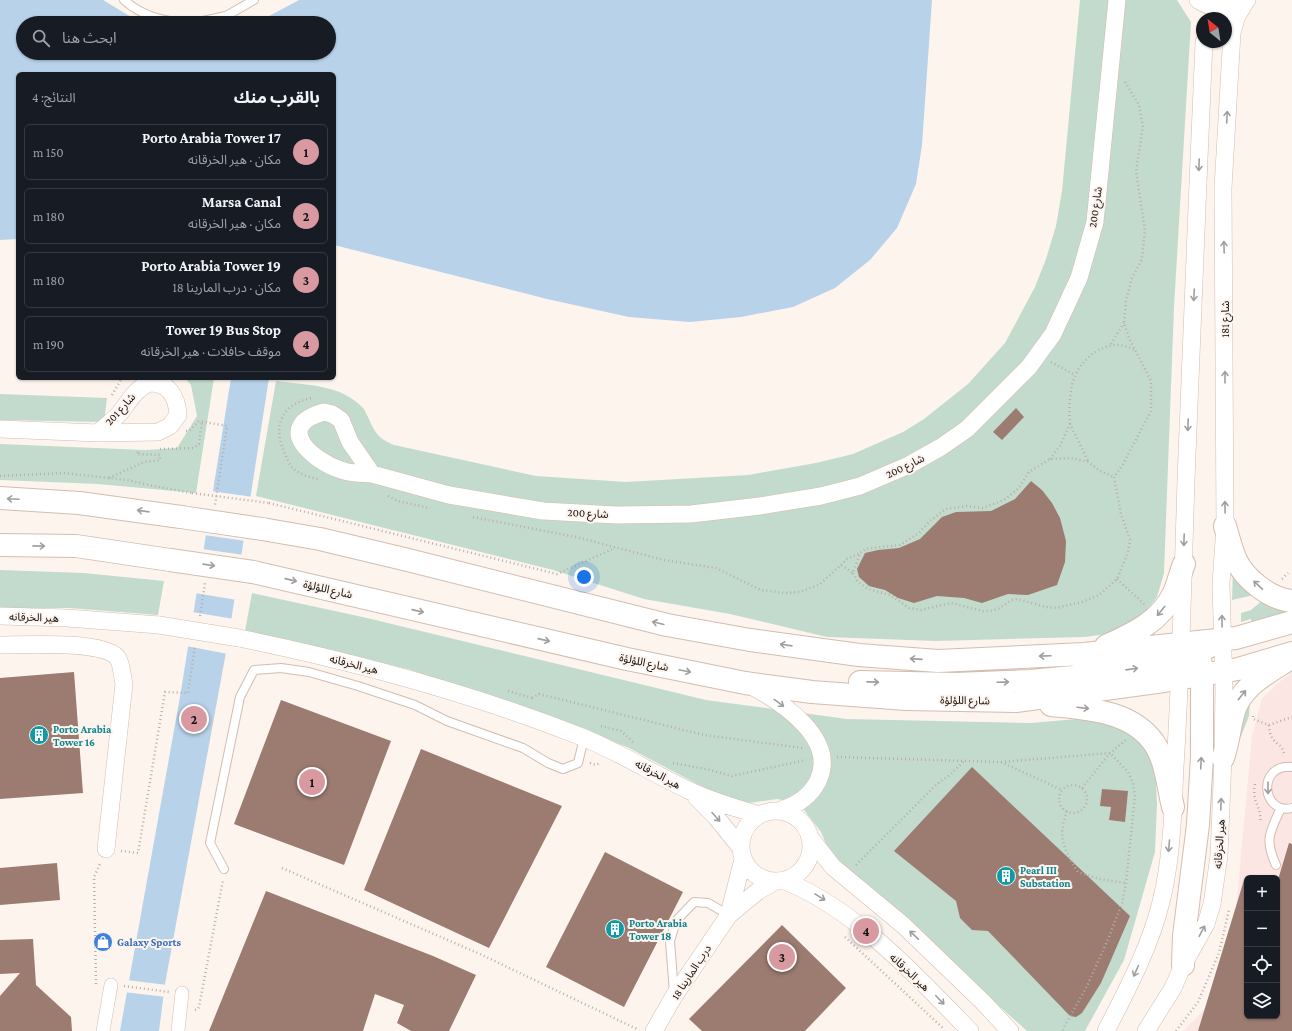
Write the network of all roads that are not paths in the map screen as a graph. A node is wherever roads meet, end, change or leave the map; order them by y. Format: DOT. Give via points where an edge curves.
graph roads {
  1 [pos="124,0"];
  2 [pos="254,0"];
  3 [pos="1117,0"];
  4 [pos="1198,0"];
  5 [pos="1246,1"];
  6 [pos="1201,12"];
  7 [pos="148,16"];
  8 [pos="224,16"];
  9 [pos="1204,48"];
  10 [pos="0,430"];
  11 [pos="98,433"];
  12 [pos="372,474"];
  13 [pos="0,498"];
  14 [pos="1225,526"];
  15 [pos="0,545"];
  16 [pos="1184,564"];
  17 [pos="1292,601"];
  18 [pos="0,616"];
  19 [pos="1292,622"];
  20 [pos="1292,634"];
  21 [pos="0,645"];
  22 [pos="1292,653"];
  23 [pos="1084,654"];
  24 [pos="1223,655"];
  25 [pos="1292,657"];
  26 [pos="1190,662"];
  27 [pos="745,683"];
  28 [pos="778,687"];
  29 [pos="1016,701"];
  30 [pos="584,738"];
  31 [pos="1223,758"];
  32 [pos="1292,767"];
  33 [pos="688,790"];
  34 [pos="1173,807"];
  35 [pos="1281,808"];
  36 [pos="1292,808"];
  37 [pos="781,810"];
  38 [pos="760,814"];
  39 [pos="811,839"];
  40 [pos="106,849"];
  41 [pos="742,853"];
  42 [pos="1276,864"];
  43 [pos="224,869"];
  44 [pos="780,881"];
  45 [pos="729,915"];
  46 [pos="1183,965"];
  47 [pos="112,988"];
  48 [pos="176,993"];
  49 [pos="674,996"];
  50 [pos="103,1031"];
  51 [pos="178,1031"];
  52 [pos="654,1031"];
  53 [pos="970,1031"];
  54 [pos="1010,1031"];
  55 [pos="1106,1031"];
  56 [pos="1146,1031"];
  1 -- 7 [label="lane"];
  2 -- 8 [label="lane"];
  3 -- 12 [label="street, شارع 200" via="1095,222 1079,278 1059,322 1029,367 967,429 941,447 860,486 821,496 691,514 616,515 543,511 449,495"];
  4 -- 5 [label="street" via="1206,5 1226,8"];
  4 -- 6 [label="street"];
  14 -- 5 [label="street, شارع 181, one-way" via="1223,188 1232,33 1236,18"];
  9 -- 16 [label="street, one-way"];
  10 -- 11 [label="street, شارع 201"];
  23 -- 13 [label="main road, شارع اللؤلؤة, one-way, bridge" via="938,661 859,655 750,640 667,625 408,560 262,528 79,503"];
  17 -- 14 [label="main road, one-way" via="1281,600 1267,594 1248,576 1236,559"];
  24 -- 14 [label="street, شارع 181, one-way" via="1221,584"];
  15 -- 27 [label="main road, شارع اللؤلؤة, one-way, bridge" via="76,546 253,572 619,657"];
  16 -- 23 [label="main road, one-way" via="1174,594 1158,616 1123,639"];
  16 -- 26 [label="street"];
  18 -- 30 [label="street, هير الخرقانه, bridge" via="159,625 318,654 396,674 515,711"];
  19 -- 24 [label="main road, شارع اللؤلؤة" via="1236,638"];
  20 -- 24 [label="main road"];
  21 -- 40 [label="street" via="90,646 110,651 118,659 124,684"];
  22 -- 24 [label="main road, شارع اللؤلؤة" via="1238,669"];
  23 -- 26 [label="main road, شارع اللؤلؤة"];
  24 -- 26 [label="main road, شارع اللؤلؤة"];
  24 -- 26 [label="main road"];
  24 -- 31 [label="street, هير الخرقانه"];
  31 -- 25 [label="main road, one-way" via="1236,704 1242,693"];
  28 -- 26 [label="main road, one-way" via="814,682 956,684 1031,681"];
  26 -- 29 [label="main road, شارع اللؤلؤة"];
  26 -- 34 [label="street"];
  46 -- 26 [label="main road, one-way" via="1184,936 1198,825 1202,757"];
  27 -- 28 [label="main road, شارع اللؤلؤة"];
  27 -- 37 [label="street, one-way" via="790,711 814,736 822,755 819,779 811,792 800,802"];
  28 -- 29 [label="main road, شارع اللؤلؤة" via="906,699"];
  29 -- 34 [label="main road, one-way" via="1097,710 1114,714 1138,727 1154,743 1162,762"];
  30 -- 33 [label="street, هير الخرقانه"];
  30 -- 43 [label="lane" via="578,763 563,769 523,748 447,721 415,705 358,686 302,671 281,668 254,670 240,697 210,843"];
  46 -- 31 [label="street, هير الخرقانه, one-way" via="1206,924 1212,904 1219,856"];
  32 -- 35 [label="lane, one-way" via="1280,768 1274,772 1267,785 1270,799"];
  33 -- 38 [label="street, هير الخرقانه" via="723,804"];
  33 -- 41 [label="street, هير الخرقانه, one-way" via="716,817"];
  34 -- 55 [label="street, one-way" via="1162,900 1154,928"];
  35 -- 36 [label="lane"];
  35 -- 42 [label="lane" via="1271,831 1269,850"];
  37 -- 38 [label="street"];
  37 -- 39 [label="street" via="791,813 800,820 807,828"];
  38 -- 41 [label="street" via="745,828"];
  39 -- 44 [label="street" via="812,852 807,865 797,875"];
  54 -- 39 [label="street, one-way" via="903,925 833,867"];
  41 -- 44 [label="street" via="755,875"];
  41 -- 45 [label="street, درب المارينا 18" via="737,887"];
  44 -- 45 [label="street, درب المارينا 18" via="758,891"];
  44 -- 53 [label="street, هير الخرقانه, one-way" via="808,890 826,900 866,931 923,983"];
  45 -- 49 [label="street, درب المارينا 18"];
  45 -- 49 [label="lane" via="708,903 694,902 676,921 670,941"];
  46 -- 56 [label="street, هير الخرقانه" via="1173,988"];
  47 -- 50 [label="street"];
  48 -- 51 [label="street" via="180,1007"];
  49 -- 52 [label="street, درب المارينا 18"];
}
